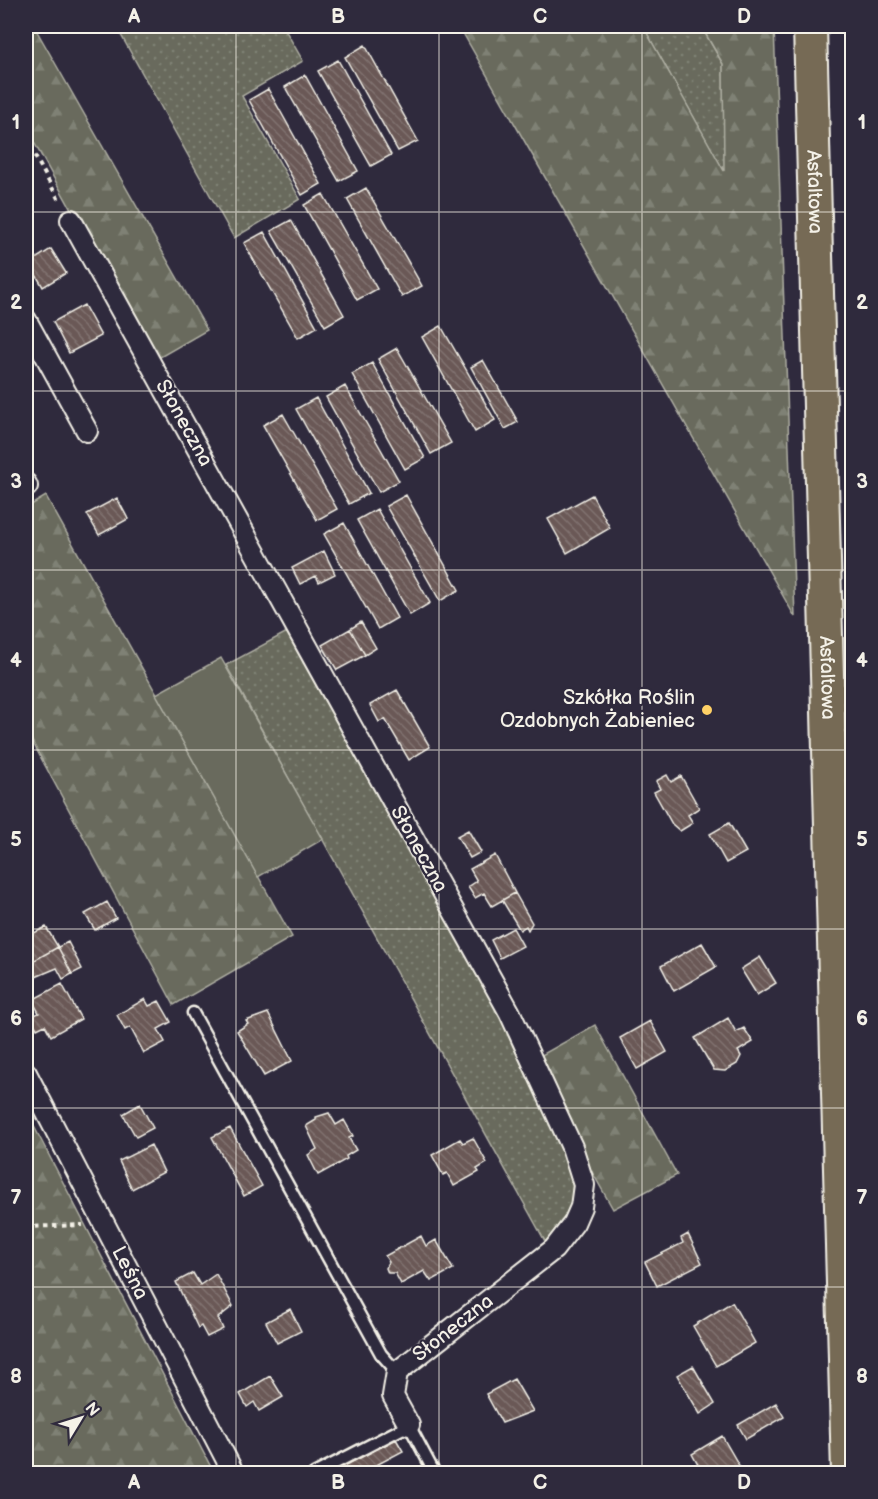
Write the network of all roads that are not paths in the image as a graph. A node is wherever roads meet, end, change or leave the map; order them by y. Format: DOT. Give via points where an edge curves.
graph roads {
  1 [pos="810,26"];
  2 [pos="71,220"];
  3 [pos="26,320"];
  4 [pos="87,431"];
  5 [pos="193,1013"];
  6 [pos="26,1073"];
  7 [pos="846,1159"];
  8 [pos="397,1372"];
  9 [pos="409,1425"];
  10 [pos="234,1473"];
  11 [pos="314,1473"];
  12 [pos="435,1473"];
  13 [pos="848,1473"];
  1 -- 7 [label="main road, Asfaltowa"];
  2 -- 8 [label="street, Słoneczna" via="510,1013 572,1147 584,1185 574,1223 554,1249"];
  3 -- 4 [label="street"];
  5 -- 8 [label="lane" via="381,1353"];
  6 -- 10 [label="street, Leśna"];
  7 -- 13 [label="main road, Asfaltowa"];
  8 -- 9 [label="street, Słoneczna" via="393,1396"];
  9 -- 11 [label="lane"];
  9 -- 12 [label="lane"];
}
